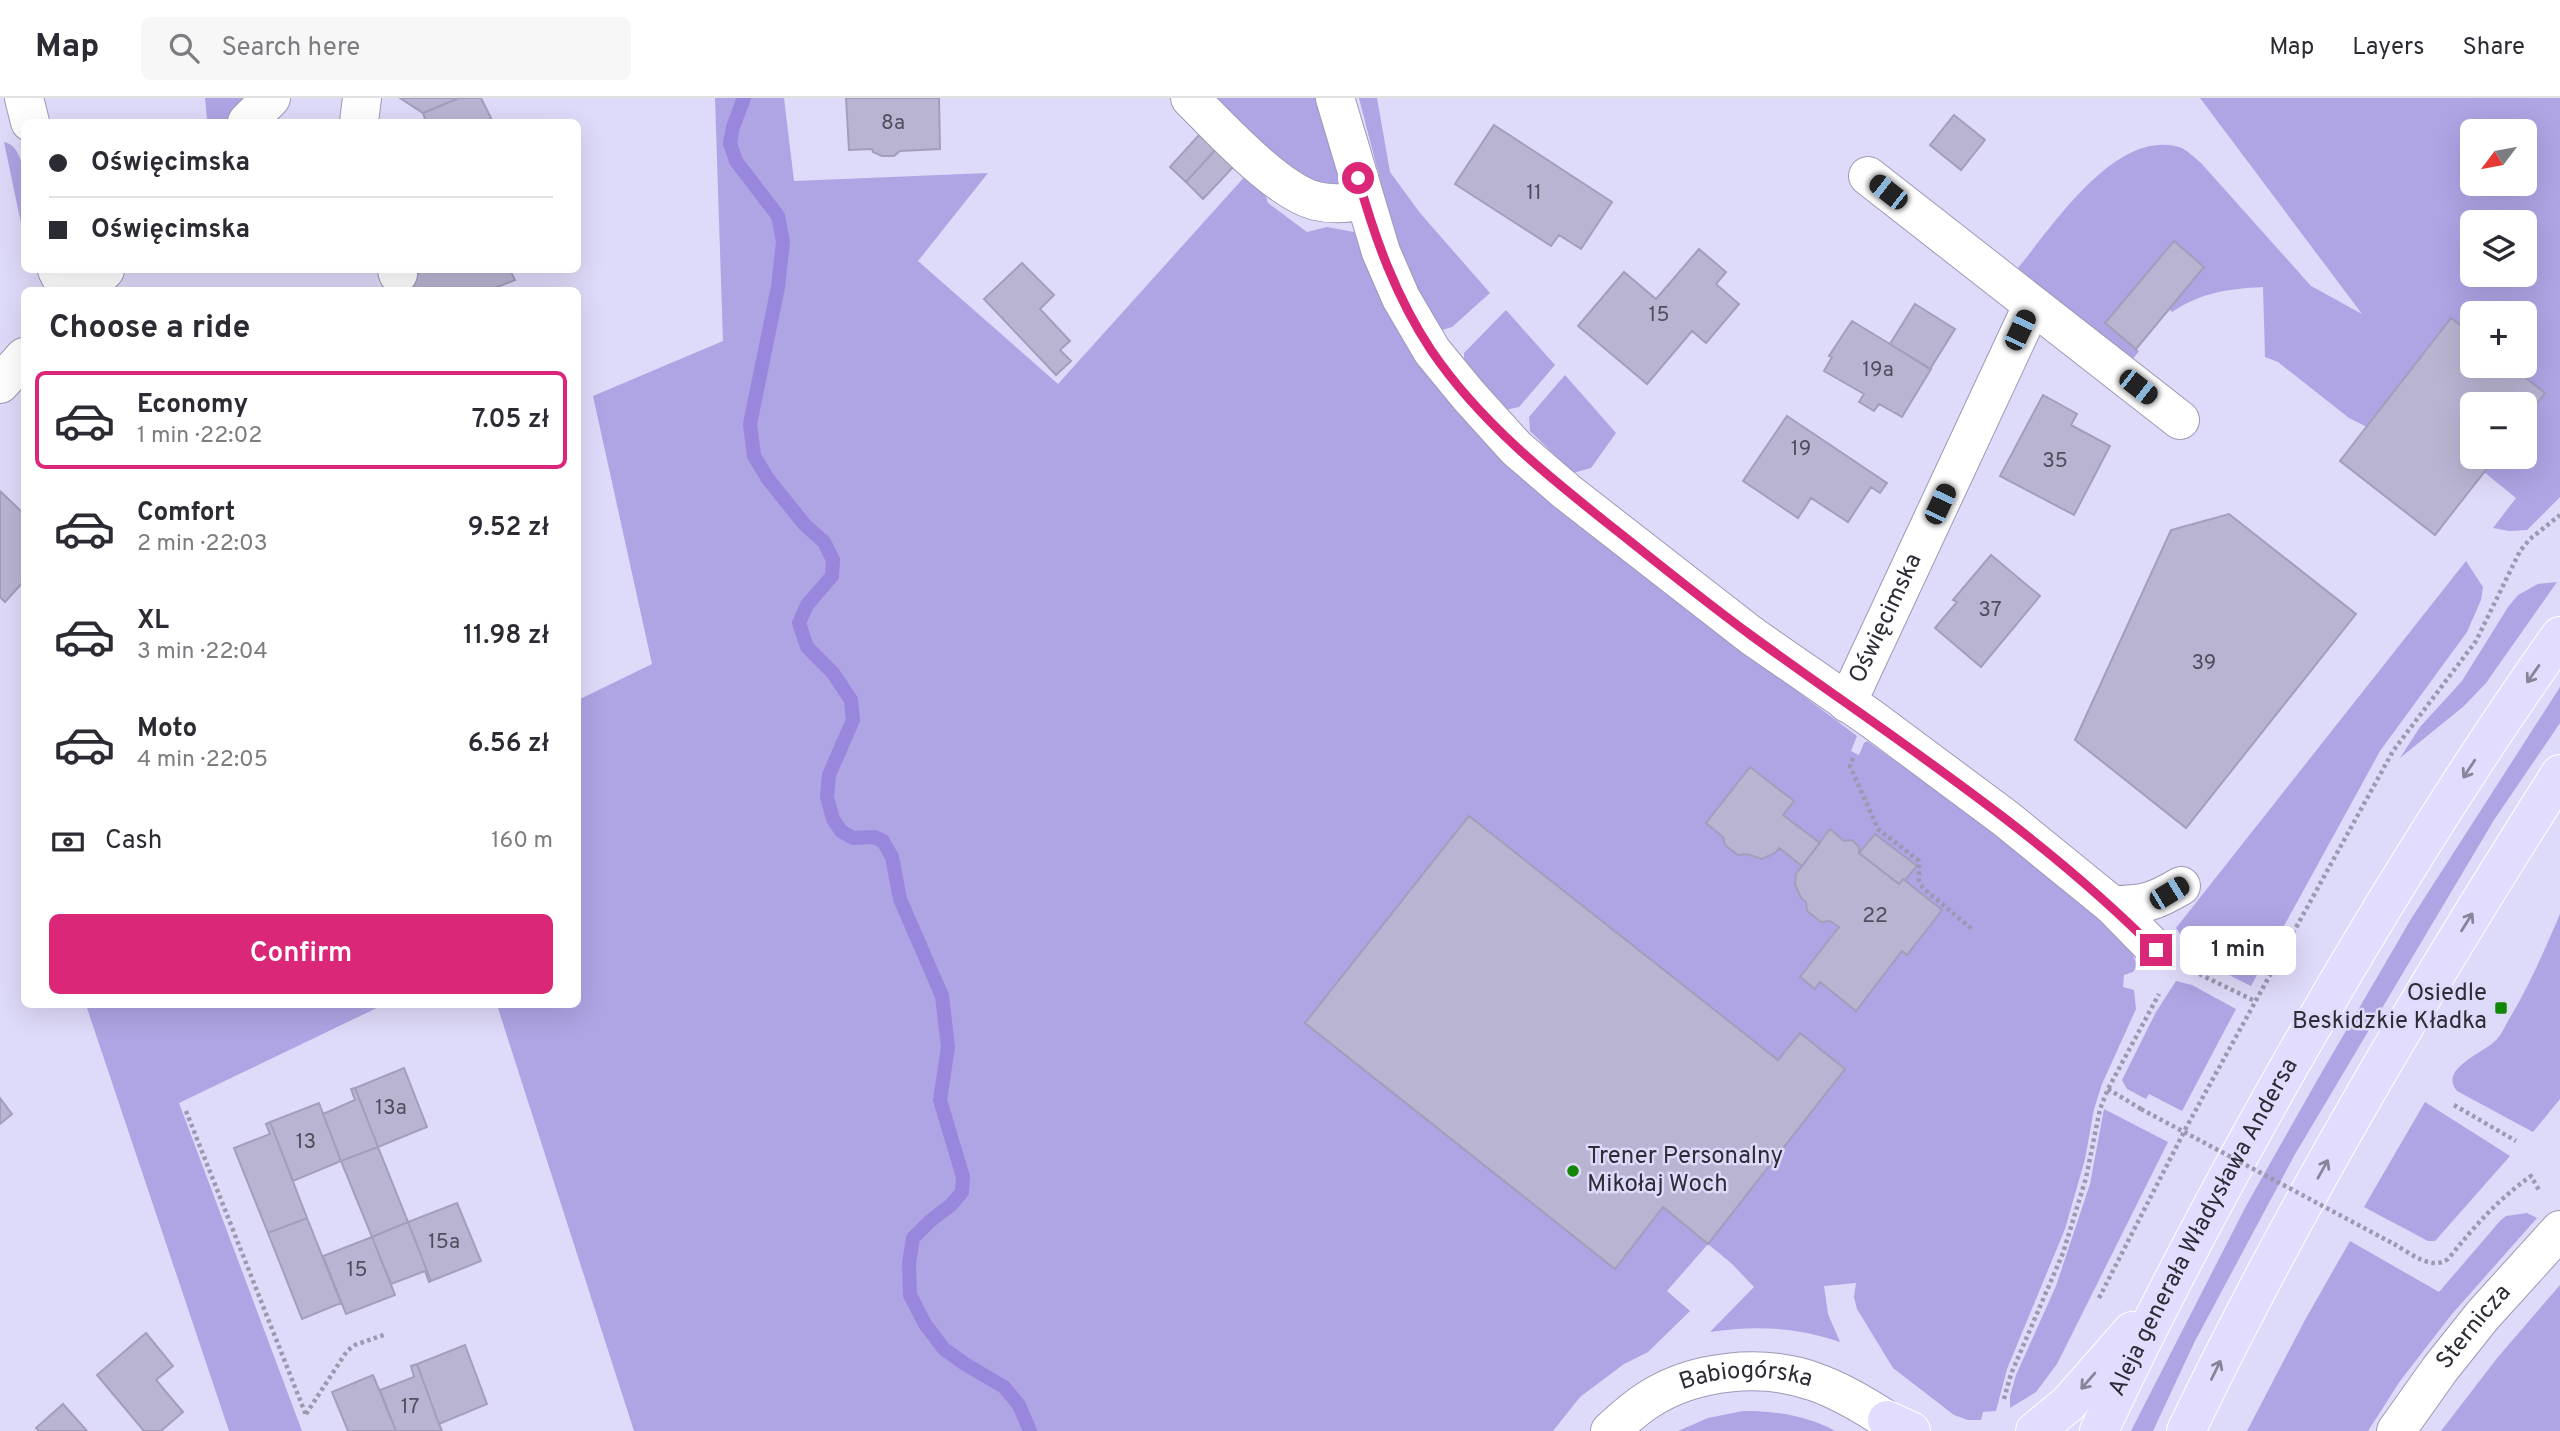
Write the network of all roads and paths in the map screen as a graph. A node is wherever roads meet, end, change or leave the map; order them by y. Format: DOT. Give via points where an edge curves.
graph roads {
  1 [pos="24,98"];
  2 [pos="271,98"];
  3 [pos="362,98"];
  4 [pos="1190,98"];
  5 [pos="1335,98"];
  6 [pos="29,119"];
  7 [pos="250,119"];
  8 [pos="359,119"];
  9 [pos="1868,176"];
  10 [pos="1364,200"];
  11 [pos="102,273"];
  12 [pos="88,287"];
  13 [pos="2032,306"];
  14 [pos="21,360"];
  15 [pos="0,384"];
  16 [pos="2180,420"];
  17 [pos="2560,515"];
  18 [pos="2560,636"];
  19 [pos="1859,711"];
  20 [pos="2560,774"];
  21 [pos="2181,886"];
  22 [pos="2112,905"];
  23 [pos="1972,929"];
  24 [pos="2156,950"];
  25 [pos="2191,970"];
  26 [pos="2255,1001"];
  27 [pos="2108,1088"];
  28 [pos="2454,1104"];
  29 [pos="186,1111"];
  30 [pos="2516,1141"];
  31 [pos="2542,1196"];
  32 [pos="2560,1230"];
  33 [pos="2165,1293"];
  34 [pos="2096,1304"];
  35 [pos="386,1334"];
  36 [pos="2004,1409"];
  37 [pos="1898,1427"];
  38 [pos="1610,1431"];
  39 [pos="2035,1431"];
  40 [pos="2099,1431"];
  41 [pos="2186,1431"];
  42 [pos="2396,1431"];
  1 -- 6 [label="street"];
  2 -- 7 [label="street"];
  3 -- 8 [label="street"];
  4 -- 10 [label="street" via="1291,190 1313,201 1340,205"];
  5 -- 10 [label="street, Oświęcimska"];
  9 -- 13 [label="street"];
  10 -- 19 [label="street, Oświęcimska" via="1401,298 1432,351 1516,448 1752,636"];
  11 -- 12 [label="street"];
  13 -- 16 [label="street"];
  13 -- 19 [label="street, Oświęcimska"];
  14 -- 15 [label="street"];
  17 -- 26 [label="path" via="2520,551 2476,641 2393,751"];
  18 -- 33 [label="main road, Aleja generała Władysława Andersa, one-way" via="2498,723 2366,935"];
  19 -- 22 [label="street, Oświęcimska" via="2005,818"];
  19 -- 23 [label="path" via="1850,766 1878,829 1919,861 1923,888"];
  41 -- 20 [label="main road, one-way" via="2355,1111"];
  21 -- 22 [label="street" via="2157,900"];
  22 -- 24 [label="street, Oświęcimska"];
  24 -- 27 [label="path" via="2175,969"];
  25 -- 26 [label="path"];
  26 -- 34 [label="path"];
  27 -- 31 [label="path, bridge" via="2432,1264 2448,1259 2487,1212 2531,1176"];
  27 -- 36 [label="path" via="2076,1216 2011,1374"];
  28 -- 30 [label="path"];
  29 -- 35 [label="path" via="306,1415 347,1352"];
  32 -- 42 [label="street, Sternicza" via="2483,1315"];
  33 -- 39 [label="main road, one-way" via="2068,1404"];
  33 -- 40 [label="main road, Aleja generała Władysława Andersa"];
  37 -- 38 [label="street, Babiogórska" via="1812,1381 1729,1373 1680,1384 1648,1400"];
}
